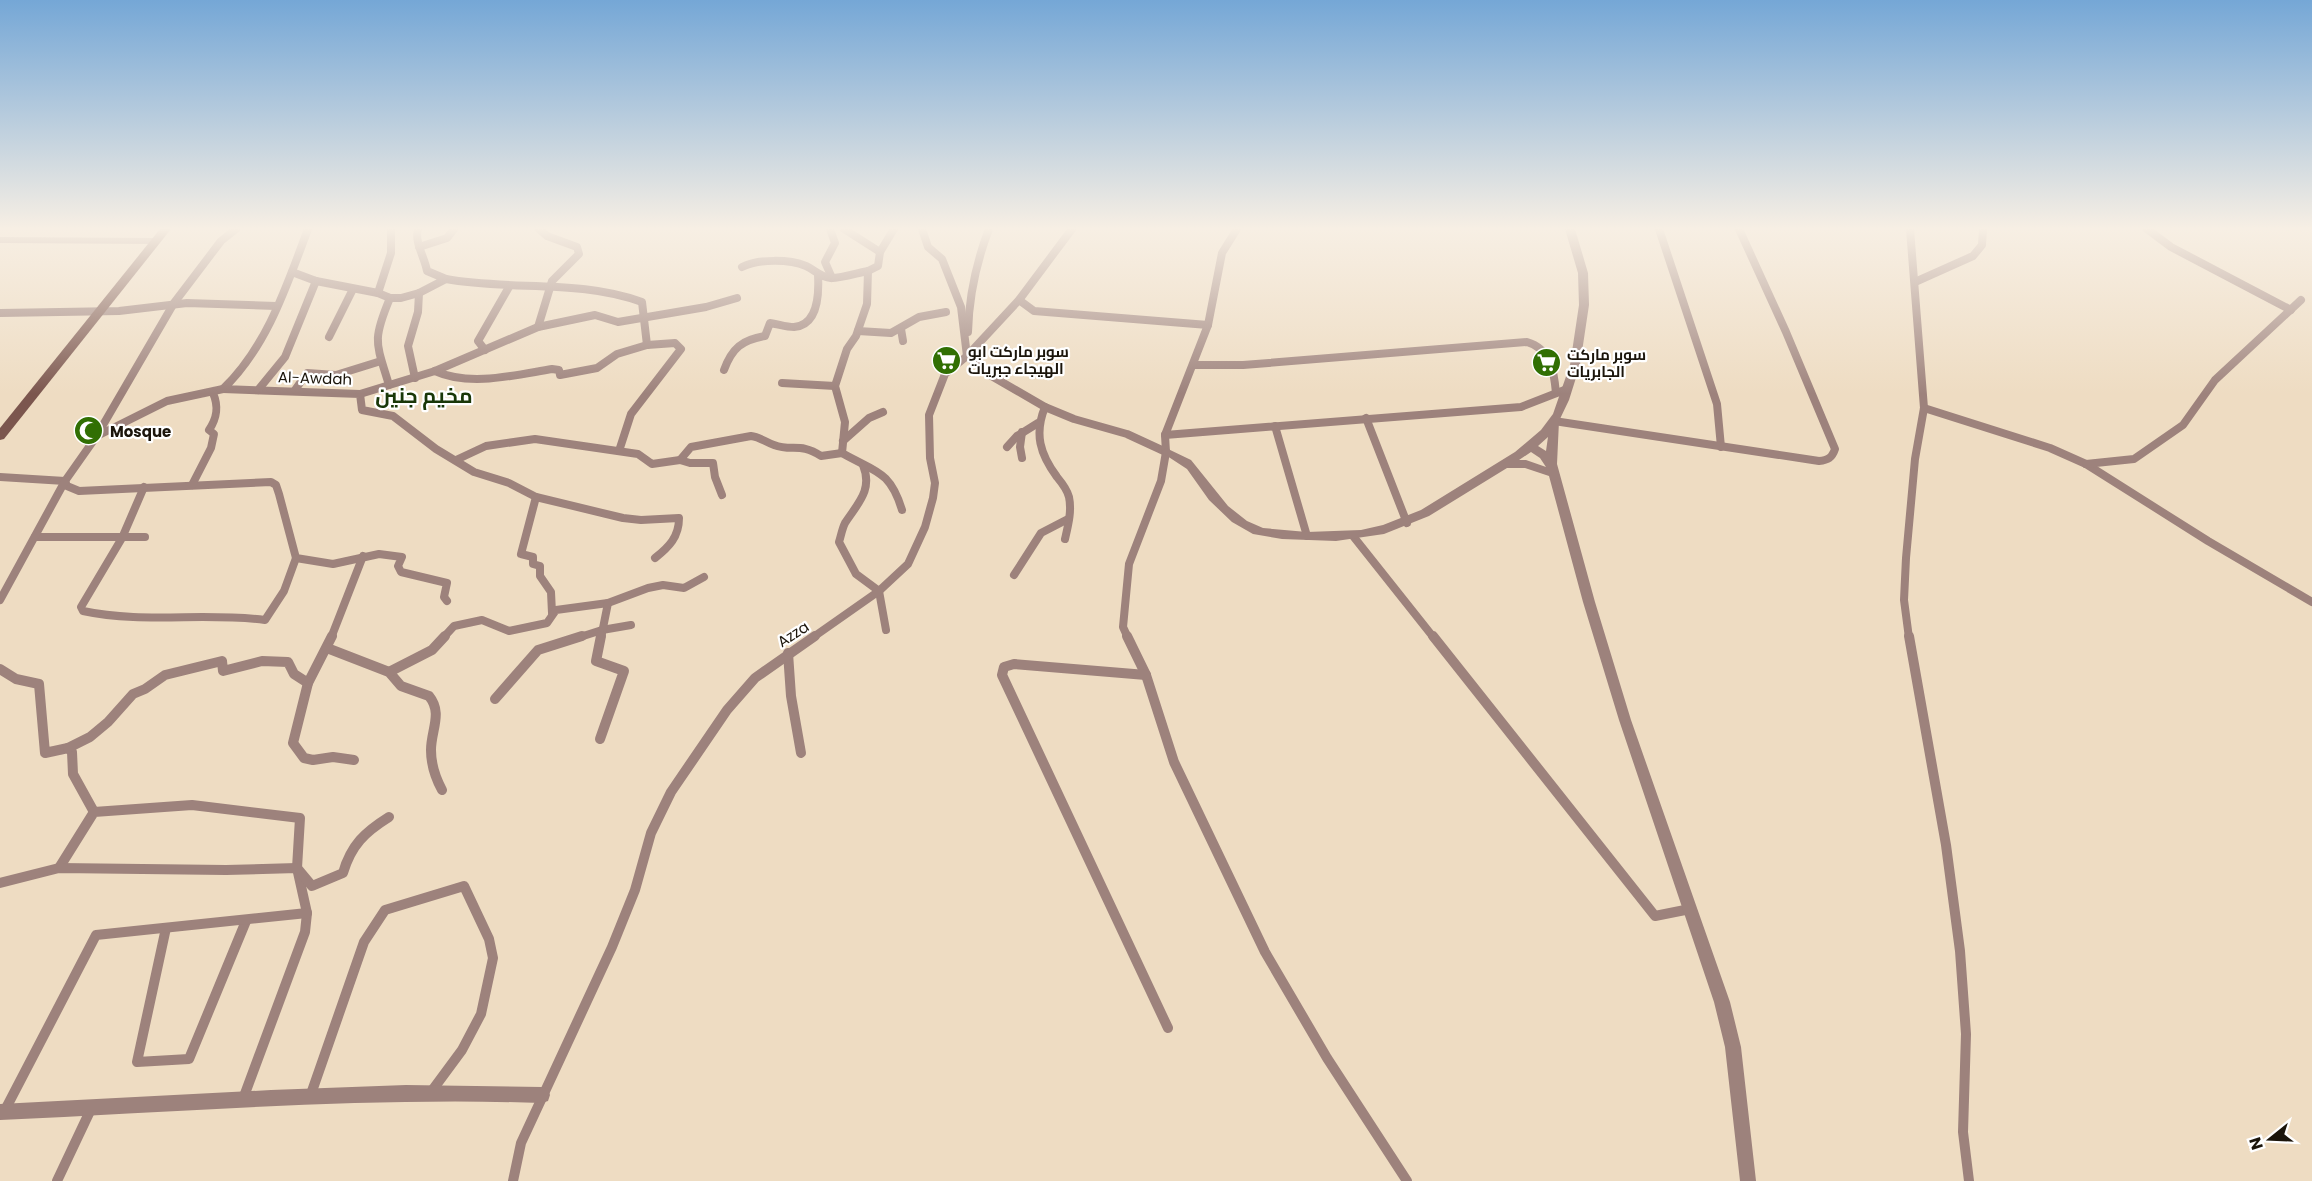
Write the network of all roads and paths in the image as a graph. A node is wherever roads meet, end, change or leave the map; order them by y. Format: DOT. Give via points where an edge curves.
graph roads {
  1 [pos="120,284"];
  2 [pos="188,284"];
  3 [pos="286,284"];
  4 [pos="314,284"];
  5 [pos="332,284"];
  6 [pos="381,284"];
  7 [pos="436,284"];
  8 [pos="486,284"];
  9 [pos="818,284"];
  10 [pos="868,284"];
  11 [pos="953,284"];
  12 [pos="973,284"];
  13 [pos="1031,284"];
  14 [pos="1216,284"];
  15 [pos="1583,284"];
  16 [pos="1677,284"];
  17 [pos="1764,284"];
  18 [pos="1915,284"];
  19 [pos="2242,284"];
  20 [pos="550,286"];
  21 [pos="509,287"];
  22 [pos="353,288"];
  23 [pos="378,293"];
  24 [pos="418,293"];
  25 [pos="390,298"];
  26 [pos="737,298"];
  27 [pos="1019,300"];
  28 [pos="2301,300"];
  29 [pos="174,303"];
  30 [pos="276,306"];
  31 [pos="2291,310"];
  32 [pos="98,311"];
  33 [pos="946,312"];
  34 [pos="0,313"];
  35 [pos="644,316"];
  36 [pos="1208,326"];
  37 [pos="538,327"];
  38 [pos="902,329"];
  39 [pos="858,331"];
  40 [pos="329,337"];
  41 [pos="903,341"];
  42 [pos="647,345"];
  43 [pos="485,350"];
  44 [pos="967,356"];
  45 [pos="381,361"];
  46 [pos="1192,365"];
  47 [pos="724,370"];
  48 [pos="435,371"];
  49 [pos="415,378"];
  50 [pos="782,383"];
  51 [pos="389,385"];
  52 [pos="835,386"];
  53 [pos="223,389"];
  54 [pos="258,390"];
  55 [pos="295,390"];
  56 [pos="1562,391"];
  57 [pos="213,393"];
  58 [pos="360,394"];
  59 [pos="1045,407"];
  60 [pos="1924,408"];
  61 [pos="883,412"];
  62 [pos="1366,418"];
  63 [pos="1554,421"];
  64 [pos="1038,423"];
  65 [pos="1275,426"];
  66 [pos="1022,432"];
  67 [pos="1165,435"];
  68 [pos="0,436"];
  69 [pos="96,437"];
  70 [pos="843,441"];
  71 [pos="1007,447"];
  72 [pos="1721,447"];
  73 [pos="1528,448"];
  74 [pos="619,451"];
  75 [pos="1166,452"];
  76 [pos="842,453"];
  77 [pos="1022,458"];
  78 [pos="456,460"];
  79 [pos="680,460"];
  80 [pos="1505,464"];
  81 [pos="2086,464"];
  82 [pos="863,465"];
  83 [pos="1552,470"];
  84 [pos="0,477"];
  85 [pos="64,481"];
  86 [pos="192,485"];
  87 [pos="144,487"];
  88 [pos="722,495"];
  89 [pos="536,497"];
  90 [pos="902,510"];
  91 [pos="1068,519"];
  92 [pos="1407,523"];
  93 [pos="1307,536"];
  94 [pos="1353,536"];
  95 [pos="35,537"];
  96 [pos="122,537"];
  97 [pos="145,537"];
  98 [pos="1065,540"];
  99 [pos="363,556"];
  100 [pos="296,558"];
  101 [pos="655,558"];
  102 [pos="1014,575"];
  103 [pos="704,578"];
  104 [pos="879,591"];
  105 [pos="0,600"];
  106 [pos="447,601"];
  107 [pos="2312,602"];
  108 [pos="608,603"];
  109 [pos="552,613"];
  110 [pos="632,625"];
  111 [pos="602,630"];
  112 [pos="886,630"];
  113 [pos="327,648"];
  114 [pos="788,653"];
  115 [pos="0,669"];
  116 [pos="389,672"];
  117 [pos="1146,675"];
  118 [pos="308,683"];
  119 [pos="495,699"];
  120 [pos="600,739"];
  121 [pos="68,748"];
  122 [pos="801,753"];
  123 [pos="354,760"];
  124 [pos="442,790"];
  125 [pos="94,812"];
  126 [pos="389,817"];
  127 [pos="60,868"];
  128 [pos="297,868"];
  129 [pos="0,883"];
  130 [pos="1690,909"];
  131 [pos="307,913"];
  132 [pos="246,921"];
  133 [pos="166,928"];
  134 [pos="1168,1028"];
  135 [pos="431,1092"];
  136 [pos="311,1094"];
  137 [pos="543,1095"];
  138 [pos="243,1099"];
  139 [pos="91,1109"];
  140 [pos="2,1112"];
  141 [pos="57,1181"];
  142 [pos="513,1181"];
  143 [pos="1407,1181"];
  144 [pos="1748,1181"];
  145 [pos="1969,1181"];
  1 -- 32 [label="main road"];
  2 -- 29 [label="street"];
  3 -- 30 [label="street"];
  4 -- 54 [label="street" via="285,357"];
  5 -- 22 [label="street"];
  6 -- 23 [label="street"];
  7 -- 24 [label="street"];
  8 -- 21 [label="street"];
  9 -- 47 [label="street" via="818,304 809,322 799,327 770,323 765,336 749,338 732,350"];
  10 -- 39 [label="street" via="867,304"];
  11 -- 44 [label="street" via="961,307"];
  12 -- 44 [label="street"];
  13 -- 27 [label="street, Azza"];
  14 -- 36 [label="street"];
  15 -- 56 [label="street" via="1579,350"];
  16 -- 72 [label="street" via="1717,404"];
  17 -- 72 [label="street" via="1835,449 1827,460 1819,461"];
  18 -- 60 [label="street"];
  19 -- 31 [label="street"];
  20 -- 21 [label="street"];
  20 -- 35 [label="street" via="637,300 642,302"];
  20 -- 37 [label="street" via="545,292"];
  21 -- 43 [label="street" via="477,341"];
  22 -- 23 [label="street"];
  22 -- 40 [label="street"];
  23 -- 25 [label="street"];
  24 -- 25 [label="street"];
  24 -- 49 [label="street" via="418,312 408,346"];
  25 -- 45 [label="street" via="376,337"];
  26 -- 35 [label="street"];
  27 -- 36 [label="street" via="1034,311"];
  27 -- 44 [label="street, Azza"];
  28 -- 31 [label="street"];
  29 -- 30 [label="street"];
  29 -- 32 [label="street" via="146,310"];
  29 -- 69 [label="street"];
  30 -- 53 [label="street" via="241,374"];
  31 -- 81 [label="street" via="2215,380 2183,425 2134,459"];
  32 -- 34 [label="street"];
  32 -- 68 [label="main road"];
  33 -- 38 [label="street" via="919,317"];
  35 -- 37 [label="street" via="618,322 595,315"];
  35 -- 42 [label="street"];
  36 -- 46 [label="street"];
  37 -- 43 [label="street"];
  38 -- 39 [label="street" via="884,333"];
  38 -- 41 [label="street"];
  39 -- 52 [label="street" via="847,349"];
  42 -- 48 [label="street" via="617,354 597,368 560,375 559,370 552,369 464,378"];
  42 -- 74 [label="street" via="675,343 681,349 631,414"];
  43 -- 48 [label="street"];
  44 -- 59 [label="street" via="988,374"];
  44 -- 104 [label="street, Azza" via="945,374 929,415 935,483 925,527 908,564"];
  45 -- 51 [label="street"];
  45 -- 55 [label="street" via="336,375 307,373"];
  46 -- 56 [label="street" via="1243,365 1527,342 1540,345"];
  46 -- 67 [label="street"];
  48 -- 49 [label="street"];
  49 -- 51 [label="street"];
  50 -- 52 [label="street"];
  51 -- 58 [label="street"];
  52 -- 70 [label="street" via="844,422"];
  53 -- 54 [label="street, Al-Awdah"];
  53 -- 57 [label="street"];
  54 -- 55 [label="street, Al-Awdah"];
  55 -- 58 [label="street, Al-Awdah"];
  56 -- 62 [label="street" via="1521,407"];
  56 -- 63 [label="street"];
  57 -- 69 [label="street" via="167,401"];
  57 -- 86 [label="street" via="218,403 209,430 214,434"];
  58 -- 78 [label="street, Al-Awdah" via="362,410 393,416"];
  59 -- 64 [label="street"];
  59 -- 75 [label="street" via="1127,434"];
  60 -- 81 [label="street" via="2050,448"];
  60 -- 145 [label="street" via="1915,459 1904,600 1960,951 1966,1034 1964,1132"];
  61 -- 70 [label="street" via="869,418"];
  62 -- 65 [label="street"];
  62 -- 92 [label="street"];
  63 -- 72 [label="street"];
  63 -- 73 [label="street"];
  63 -- 83 [label="street"];
  64 -- 66 [label="street"];
  64 -- 91 [label="street" via="1041,454 1069,496"];
  65 -- 67 [label="street"];
  65 -- 93 [label="street"];
  66 -- 71 [label="street"];
  66 -- 77 [label="street"];
  67 -- 75 [label="street"];
  69 -- 85 [label="street"];
  70 -- 76 [label="street"];
  73 -- 80 [label="street"];
  73 -- 83 [label="street"];
  74 -- 78 [label="street" via="525,440 486,446"];
  74 -- 79 [label="street" via="638,454 652,464"];
  75 -- 93 [label="street" via="1184,460 1210,494 1242,523 1258,531"];
  75 -- 117 [label="street" via="1161,481 1129,564 1123,627"];
  76 -- 79 [label="street" via="821,456 809,448 775,446 751,436 691,447"];
  76 -- 82 [label="street"];
  78 -- 89 [label="street, Al-Awdah" via="474,472"];
  79 -- 88 [label="street" via="713,464"];
  80 -- 83 [label="street"];
  80 -- 92 [label="street" via="1432,512"];
  81 -- 107 [label="street"];
  82 -- 90 [label="street" via="891,479"];
  82 -- 104 [label="street" via="868,477 865,490 844,525 839,542 856,574"];
  83 -- 130 [label="street" via="1625,720"];
  84 -- 85 [label="street"];
  85 -- 87 [label="street" via="79,491"];
  85 -- 95 [label="street"];
  86 -- 87 [label="street"];
  86 -- 100 [label="street" via="276,485"];
  87 -- 96 [label="street"];
  89 -- 101 [label="street, Al-Awdah" via="623,518 679,518 679,532 670,547"];
  89 -- 109 [label="street" via="521,554 533,557 533,564 540,566 540,576 551,592"];
  91 -- 98 [label="street"];
  91 -- 102 [label="street" via="1041,532"];
  92 -- 94 [label="street"];
  93 -- 94 [label="street"];
  94 -- 130 [label="street" via="1654,916"];
  95 -- 96 [label="street"];
  95 -- 105 [label="street"];
  96 -- 97 [label="street"];
  96 -- 100 [label="street" via="81,607 83,612 142,617 222,615 265,620 278,605"];
  99 -- 100 [label="street" via="321,565"];
  99 -- 106 [label="street" via="386,553 402,557 398,566 401,572 447,583"];
  99 -- 113 [label="street"];
  103 -- 108 [label="street" via="684,588 663,585"];
  104 -- 112 [label="street"];
  104 -- 114 [label="street, Azza"];
  108 -- 109 [label="street"];
  108 -- 111 [label="street"];
  109 -- 116 [label="street" via="547,623 509,631 482,620 454,626 432,650"];
  110 -- 111 [label="street"];
  111 -- 119 [label="street" via="538,650"];
  111 -- 120 [label="street" via="596,661 624,671"];
  113 -- 116 [label="street"];
  113 -- 118 [label="street"];
  114 -- 122 [label="street"];
  114 -- 137 [label="street, Azza" via="755,678 727,710 671,792 651,833 635,890 612,947"];
  115 -- 121 [label="street" via="16,679 39,684 45,753"];
  116 -- 124 [label="street" via="401,686 433,701 437,711 431,749 433,773"];
  117 -- 134 [label="street" via="1014,664 1004,667 1002,675"];
  117 -- 143 [label="street" via="1174,762 1265,952 1327,1058"];
  118 -- 121 [label="street" via="294,674 288,662 275,660 223,671 222,661 165,675 133,694 90,737"];
  118 -- 123 [label="street" via="293,743 304,758"];
  121 -- 125 [label="street" via="72,752 73,774"];
  125 -- 127 [label="street"];
  125 -- 128 [label="street" via="192,805 300,818"];
  126 -- 128 [label="street" via="360,835 348,852 343,873 312,886"];
  127 -- 128 [label="street"];
  127 -- 129 [label="street"];
  128 -- 131 [label="street"];
  130 -- 144 [label="street" via="1733,1047"];
  131 -- 132 [label="street"];
  131 -- 138 [label="street" via="305,932"];
  132 -- 133 [label="street"];
  132 -- 133 [label="street" via="189,1059 137,1062"];
  133 -- 140 [label="street" via="96,934"];
  135 -- 136 [label="street"];
  135 -- 136 [label="street" via="462,1050 481,1014 493,958 489,939 464,886 385,910 374,923"];
  135 -- 137 [label="street"];
  136 -- 138 [label="street"];
  137 -- 142 [label="street, Azza" via="521,1143"];
  138 -- 139 [label="street"];
  139 -- 140 [label="street"];
  139 -- 141 [label="street"];
}
